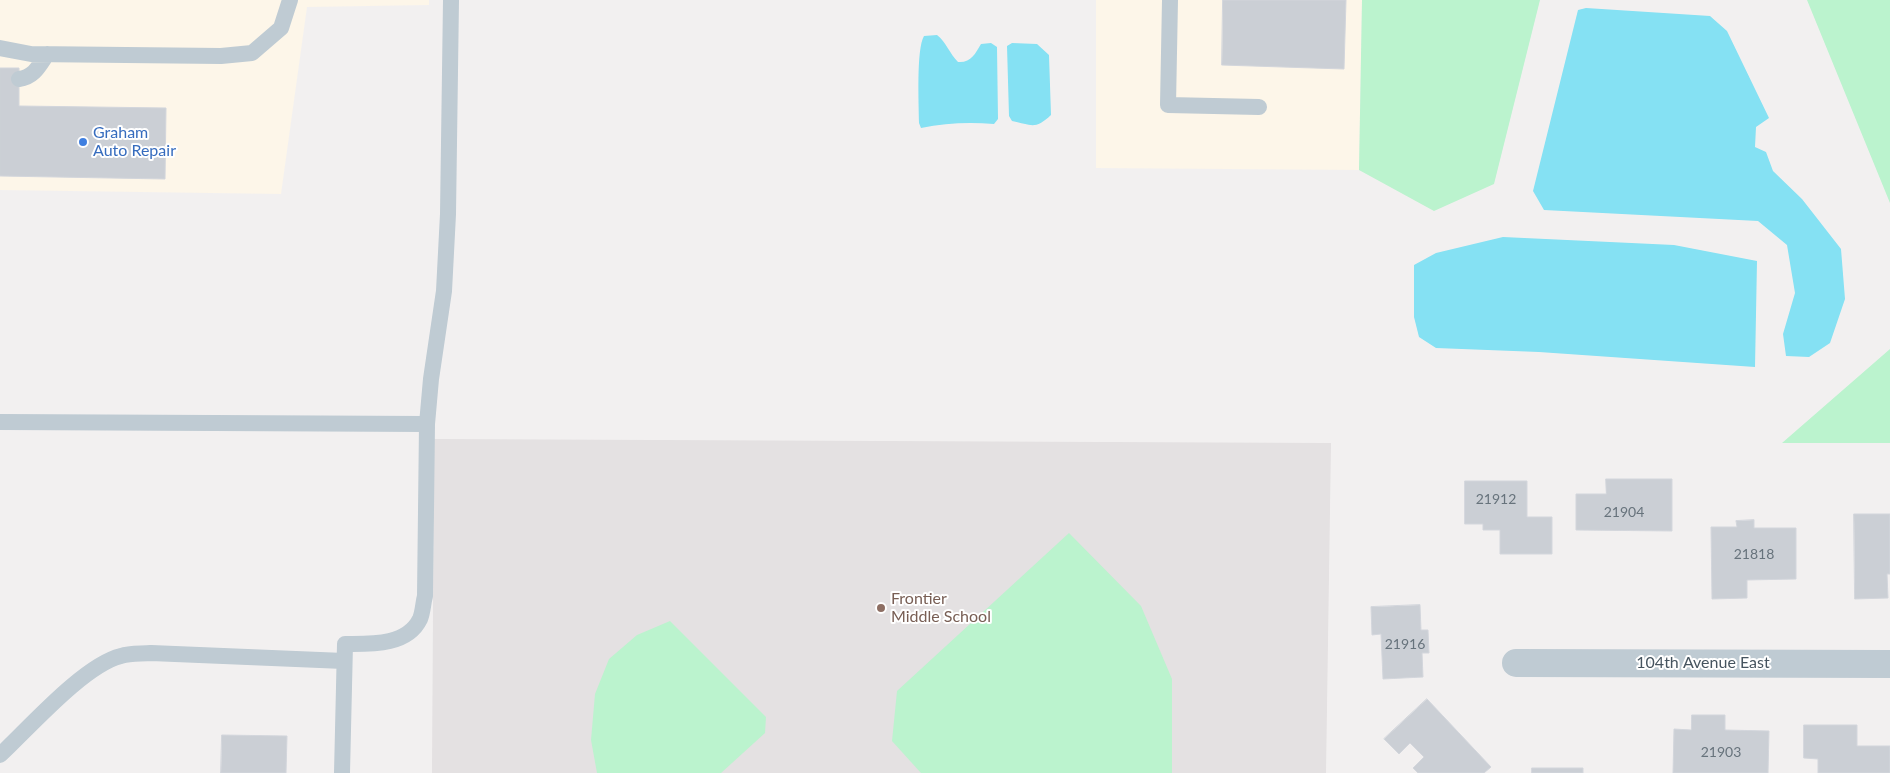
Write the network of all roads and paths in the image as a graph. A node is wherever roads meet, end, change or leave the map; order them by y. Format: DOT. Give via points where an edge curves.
graph roads {
  1 [pos="290,0"];
  2 [pos="451,0"];
  3 [pos="1170,0"];
  4 [pos="0,48"];
  5 [pos="47,54"];
  6 [pos="19,79"];
  7 [pos="1259,107"];
  8 [pos="0,422"];
  9 [pos="427,424"];
  10 [pos="344,660"];
  11 [pos="1516,663"];
  12 [pos="1890,664"];
  13 [pos="0,755"];
  14 [pos="342,773"];
  1 -- 5 [label="lane" via="281,28 252,52 221,56"];
  2 -- 9 [label="lane" via="444,291"];
  3 -- 7 [label="lane" via="1168,105"];
  4 -- 5 [label="lane"];
  5 -- 6 [label="lane" via="34,74"];
  8 -- 9 [label="lane"];
  9 -- 10 [label="lane" via="426,579 419,620 406,635 379,644 345,644"];
  10 -- 13 [label="lane" via="151,653 121,656 95,667"];
  10 -- 14 [label="lane"];
  11 -- 12 [label="street, 104th Avenue East"];
}
